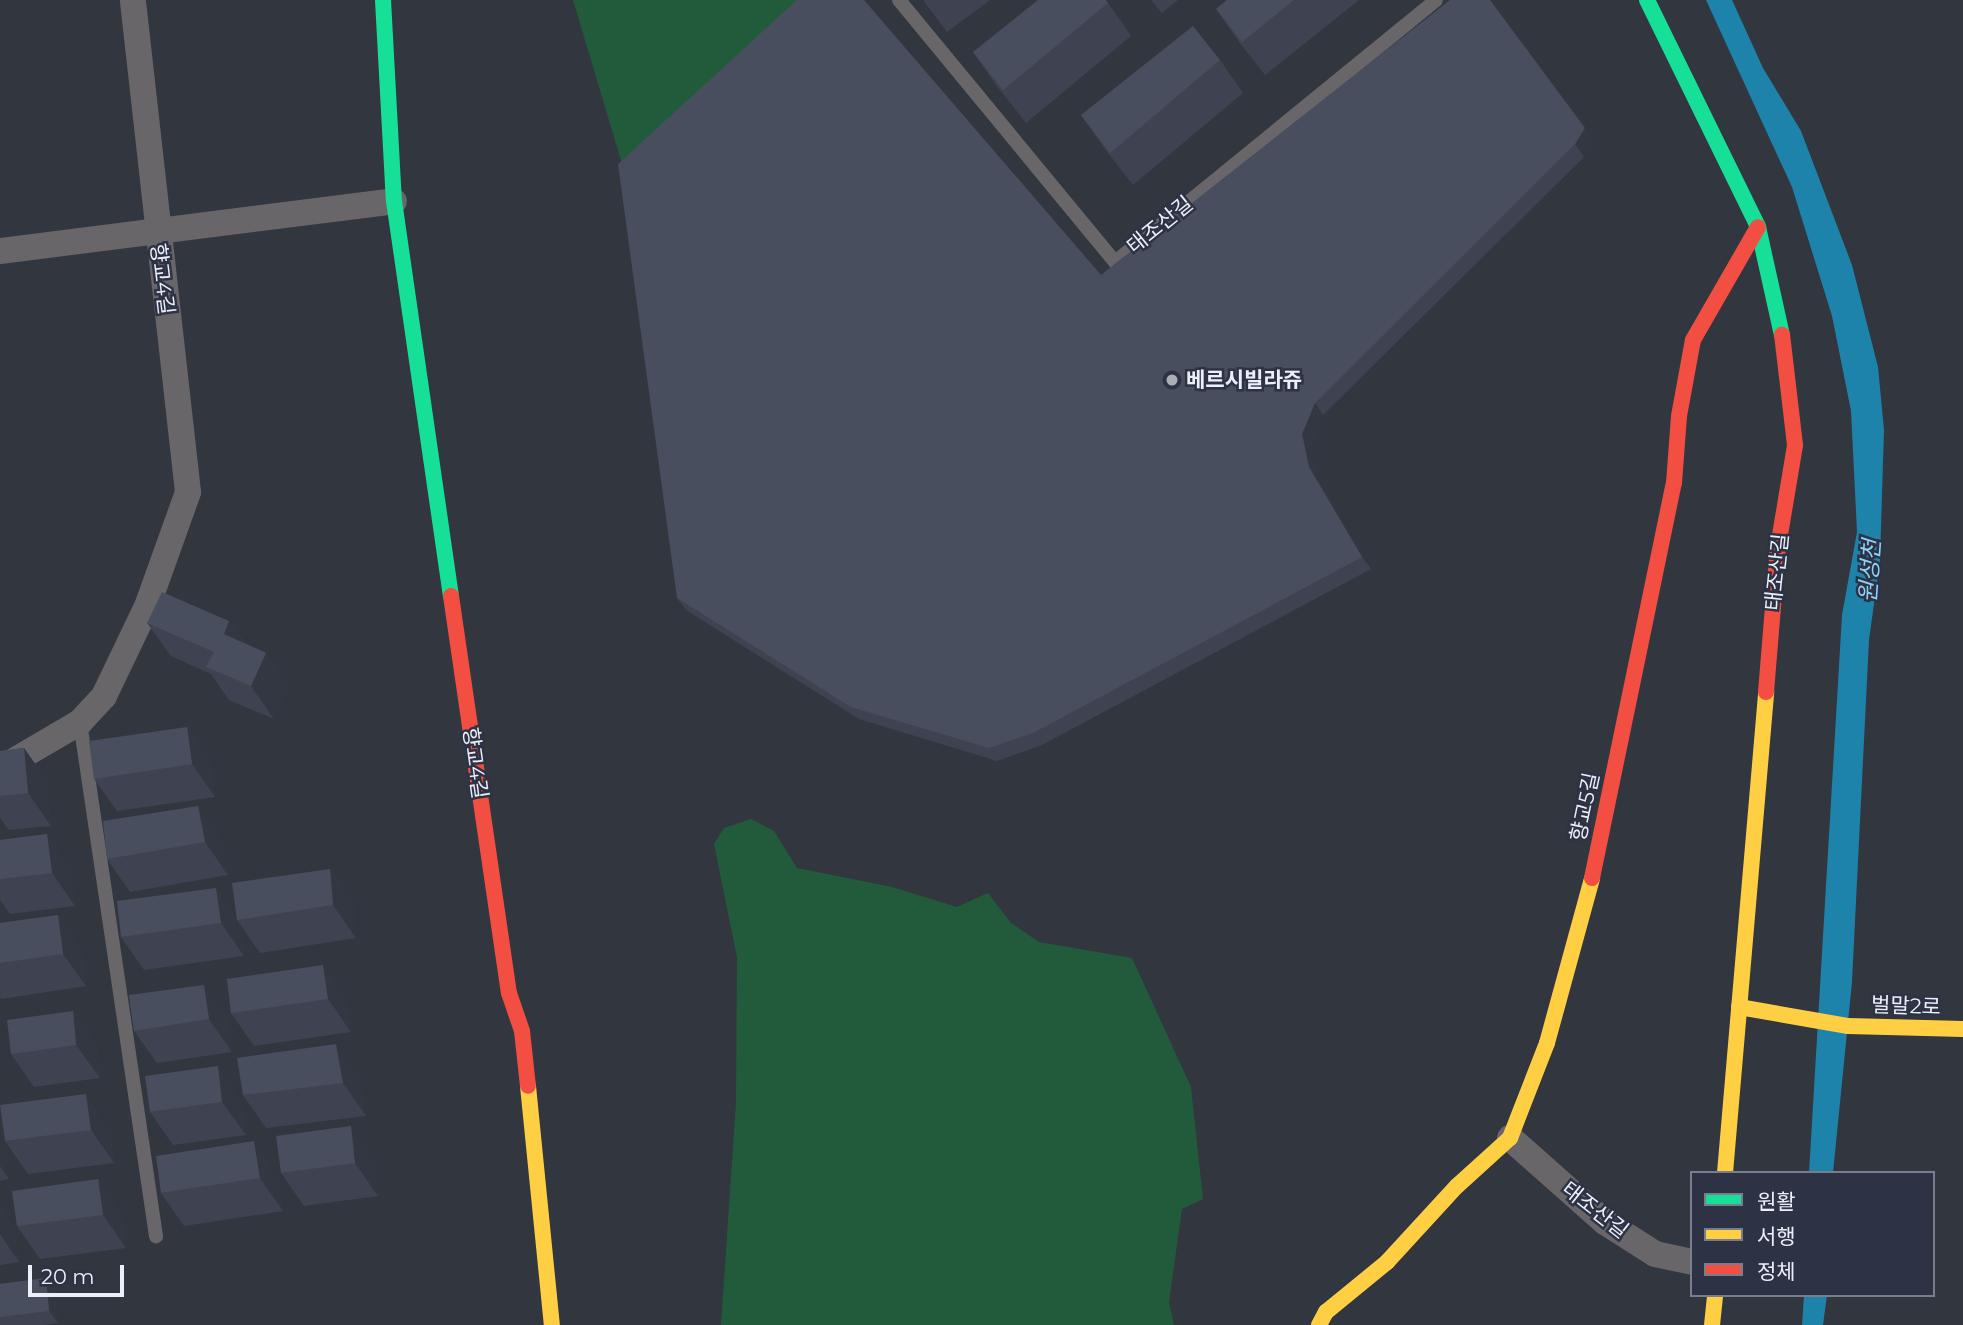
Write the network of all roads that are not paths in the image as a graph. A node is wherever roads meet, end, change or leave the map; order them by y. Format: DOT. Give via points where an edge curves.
graph roads {
  1 [pos="133,0"];
  2 [pos="383,0"];
  3 [pos="899,0"];
  4 [pos="1436,0"];
  5 [pos="1647,0"];
  6 [pos="394,201"];
  7 [pos="1758,227"];
  8 [pos="155,229"];
  9 [pos="0,251"];
  10 [pos="80,722"];
  11 [pos="0,769"];
  12 [pos="1738,1007"];
  13 [pos="1963,1029"];
  14 [pos="1510,1138"];
  15 [pos="1725,1171"];
  16 [pos="156,1236"];
  17 [pos="1690,1262"];
  18 [pos="1715,1297"];
  19 [pos="552,1325"];
  20 [pos="1319,1325"];
  21 [pos="1712,1325"];
  1 -- 8 [label="street, 향교4길"];
  2 -- 6 [label="street, 향교4길"];
  3 -- 4 [label="lane, 태조산길" via="1115,262"];
  5 -- 7 [label="street, 태조산길"];
  6 -- 8 [label="street, 향교4길"];
  6 -- 19 [label="street, 향교4길" via="509,993 522,1031"];
  7 -- 12 [label="street, 태조산길" via="1784,346 1795,445 1778,547"];
  7 -- 14 [label="street, 향교5길" via="1693,340 1679,416 1674,483 1590,886 1547,1043"];
  8 -- 9 [label="street, 향교4길"];
  8 -- 10 [label="street, 향교4길" via="188,492 148,604 104,696"];
  10 -- 11 [label="street, 향교4길"];
  10 -- 16 [label="lane"];
  12 -- 13 [label="street, 벌말2로" via="1848,1026"];
  12 -- 15 [label="street, 태조산길"];
  14 -- 17 [label="street, 태조산길" via="1605,1222 1655,1254"];
  14 -- 20 [label="street, 향교5길" via="1457,1186 1387,1262 1325,1312"];
  18 -- 21 [label="street"];
}
